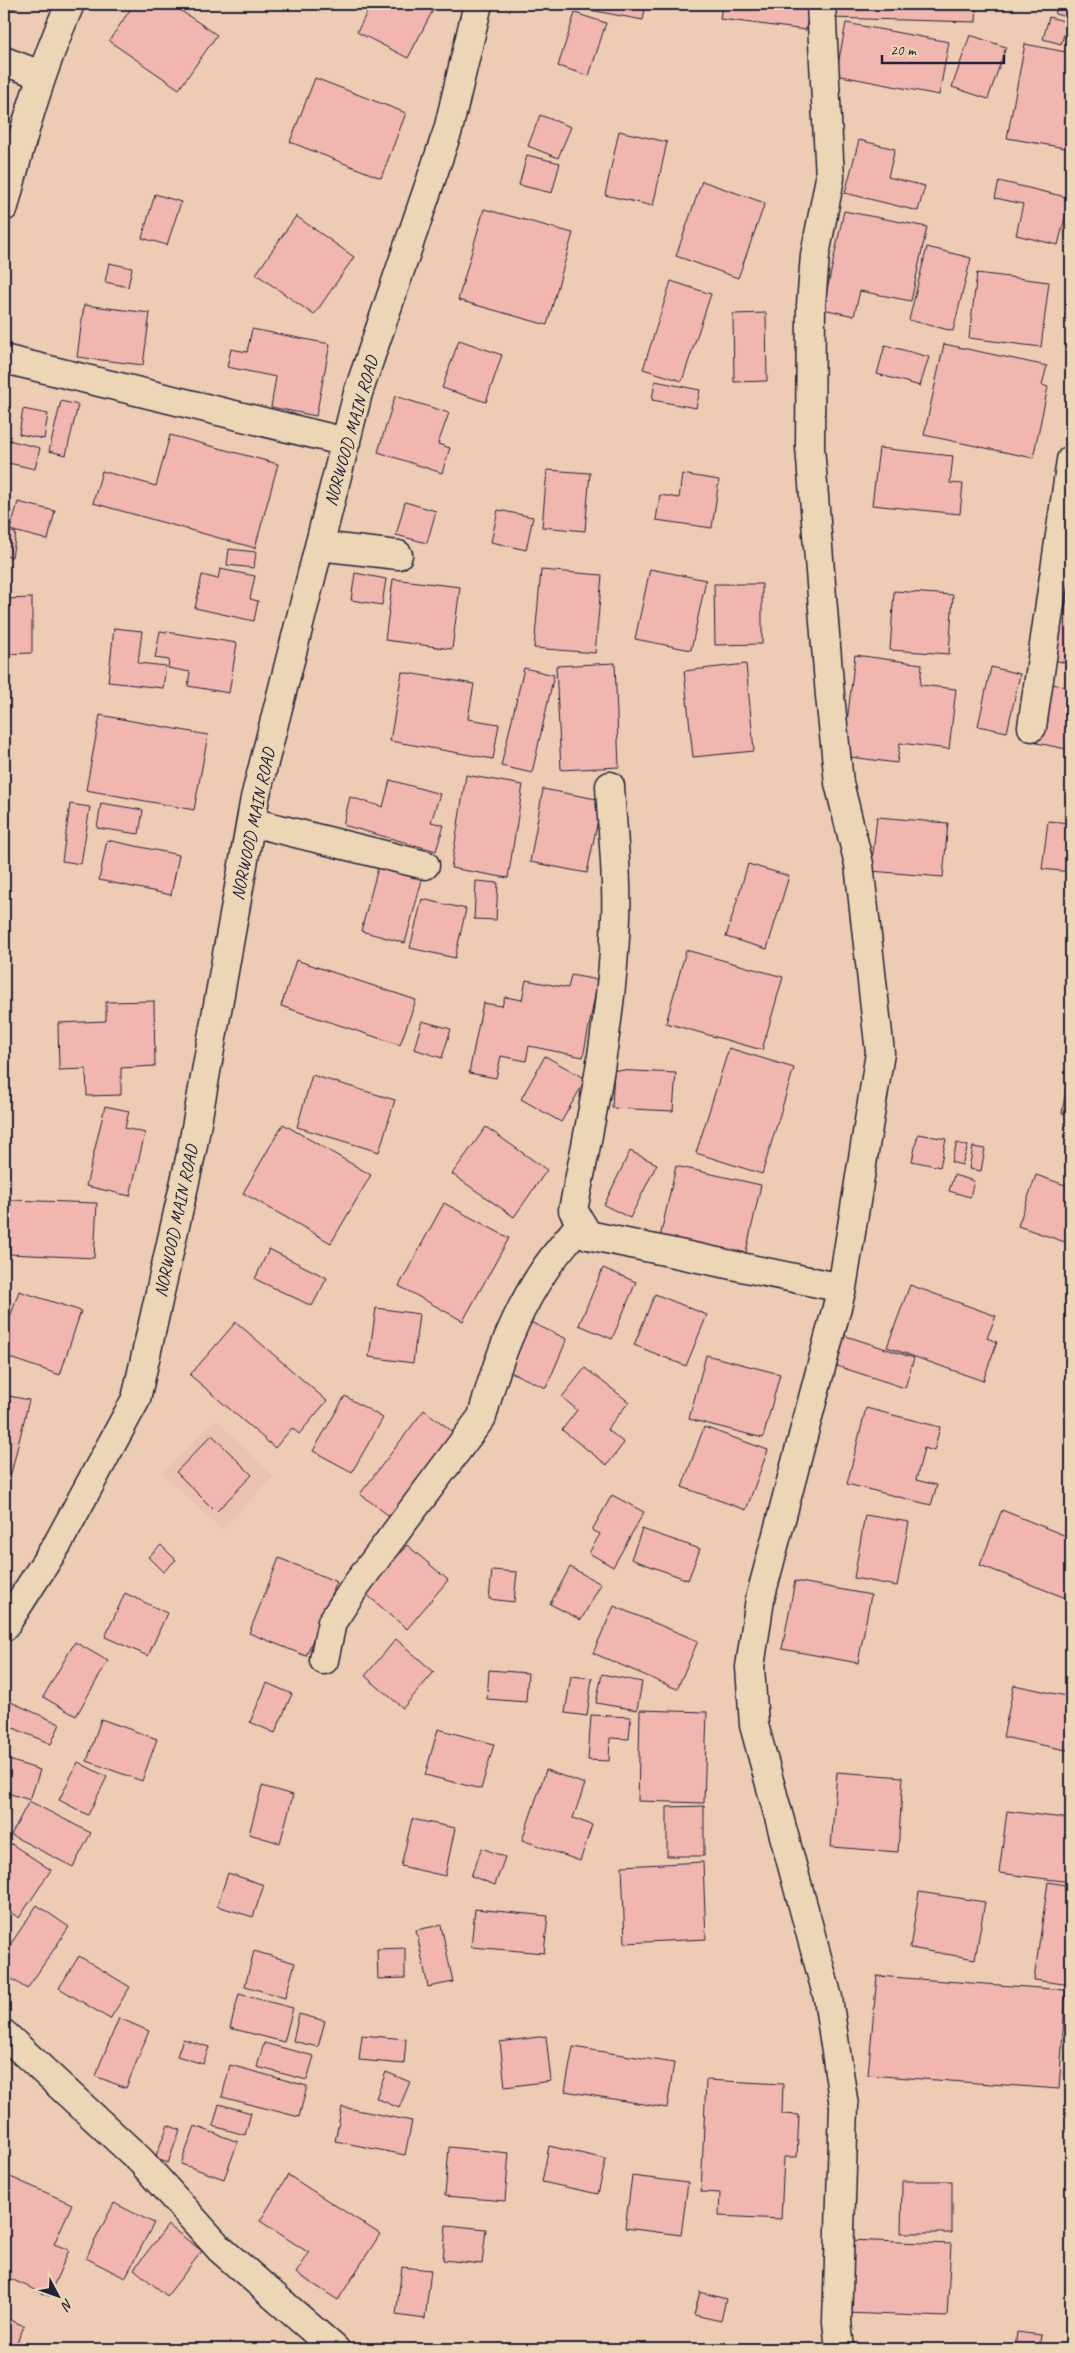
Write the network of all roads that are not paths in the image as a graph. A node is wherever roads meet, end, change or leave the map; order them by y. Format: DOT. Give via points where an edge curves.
graph roads {
  1 [pos="70,4"];
  2 [pos="478,4"];
  3 [pos="821,4"];
  4 [pos="4,61"];
  5 [pos="42,75"];
  6 [pos="4,207"];
  7 [pos="4,359"];
  8 [pos="346,442"];
  9 [pos="1071,460"];
  10 [pos="319,546"];
  11 [pos="398,555"];
  12 [pos="1032,727"];
  13 [pos="610,786"];
  14 [pos="251,822"];
  15 [pos="425,865"];
  16 [pos="580,1224"];
  17 [pos="842,1288"];
  18 [pos="4,1627"];
  19 [pos="324,1660"];
  20 [pos="4,2034"];
  21 [pos="334,2349"];
  22 [pos="840,2349"];
  1 -- 5 [label="street"];
  2 -- 8 [label="street, NORWOOD MAIN ROAD" via="448,130 358,393"];
  3 -- 17 [label="street" via="830,178 811,305 810,447 835,744 840,783 859,864 880,1053"];
  4 -- 5 [label="street"];
  5 -- 6 [label="street"];
  7 -- 8 [label="street"];
  8 -- 10 [label="street, NORWOOD MAIN ROAD"];
  9 -- 12 [label="street"];
  10 -- 11 [label="street"];
  10 -- 14 [label="street, NORWOOD MAIN ROAD"];
  13 -- 16 [label="street" via="616,916 611,1000 598,1091 572,1210"];
  14 -- 15 [label="street"];
  14 -- 18 [label="street, NORWOOD MAIN ROAD" via="192,1150 136,1399 58,1543"];
  16 -- 17 [label="street" via="588,1236"];
  16 -- 19 [label="street" via="544,1270 509,1335 482,1417 332,1622"];
  17 -- 22 [label="street" via="760,1599 750,1667 754,1725 828,1998 844,2106 836,2322"];
  20 -- 21 [label="street" via="141,2161 220,2249"];
}
